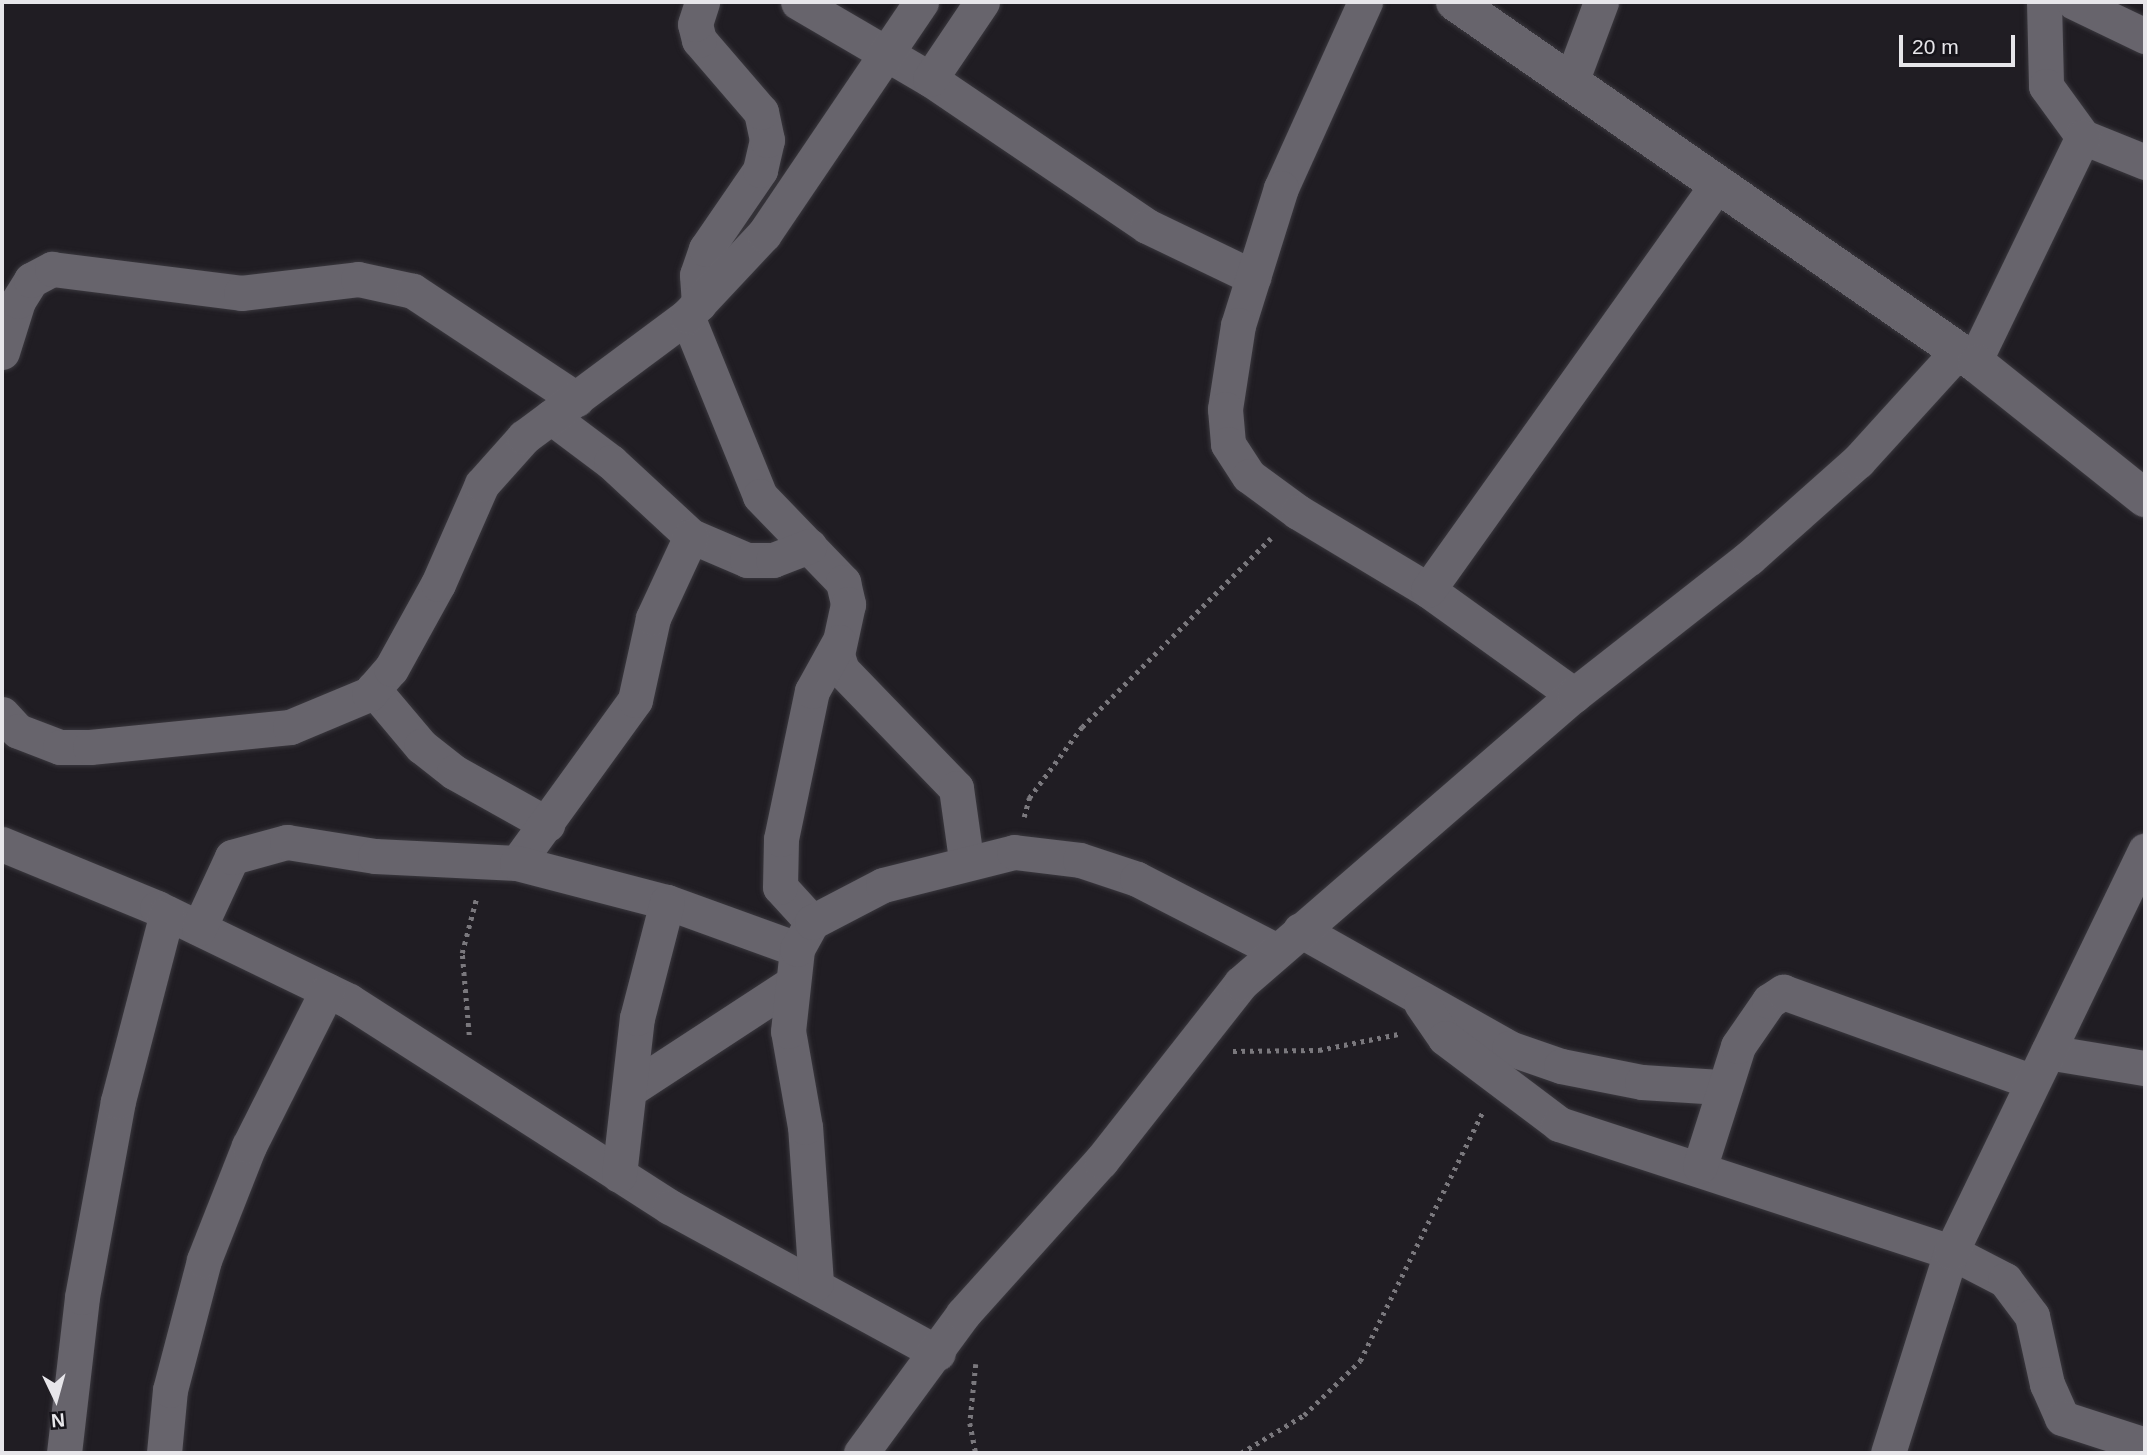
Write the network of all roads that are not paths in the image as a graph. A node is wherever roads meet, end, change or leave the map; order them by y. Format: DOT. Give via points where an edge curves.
graph roads {
  1 [pos="702,2"];
  2 [pos="799,2"];
  3 [pos="921,2"];
  4 [pos="982,2"];
  5 [pos="1365,2"];
  6 [pos="1455,2"];
  7 [pos="1601,2"];
  8 [pos="2044,2"];
  9 [pos="2074,2"];
  10 [pos="2145,37"];
  11 [pos="886,55"];
  12 [pos="930,79"];
  13 [pos="1572,82"];
  14 [pos="2083,137"];
  15 [pos="2145,162"];
  16 [pos="1718,184"];
  17 [pos="1253,277"];
  18 [pos="13,288"];
  19 [pos="693,310"];
  20 [pos="2,352"];
  21 [pos="1966,357"];
  22 [pos="564,408"];
  23 [pos="2145,498"];
  24 [pos="691,536"];
  25 [pos="809,546"];
  26 [pos="1428,590"];
  27 [pos="839,642"];
  28 [pos="373,689"];
  29 [pos="1574,695"];
  30 [pos="2,714"];
  31 [pos="547,824"];
  32 [pos="2,844"];
  33 [pos="2145,850"];
  34 [pos="966,859"];
  35 [pos="507,862"];
  36 [pos="667,902"];
  37 [pos="167,913"];
  38 [pos="199,928"];
  39 [pos="805,936"];
  40 [pos="1288,941"];
  41 [pos="791,984"];
  42 [pos="327,991"];
  43 [pos="1429,1014"];
  44 [pos="2048,1052"];
  45 [pos="2145,1068"];
  46 [pos="2030,1081"];
  47 [pos="1720,1087"];
  48 [pos="629,1090"];
  49 [pos="1700,1166"];
  50 [pos="619,1175"];
  51 [pos="1951,1252"];
  52 [pos="816,1283"];
  53 [pos="938,1353"];
  54 [pos="2145,1445"];
  55 [pos="64,1453"];
  56 [pos="164,1453"];
  57 [pos="861,1453"];
  58 [pos="1888,1453"];
  1 -- 19 [label="street" via="695,24 699,40 761,112 767,140 760,170 706,249"];
  2 -- 11 [label="street"];
  3 -- 11 [label="street"];
  4 -- 12 [label="street"];
  5 -- 17 [label="street" via="1281,188"];
  6 -- 13 [label="street"];
  7 -- 13 [label="street"];
  8 -- 14 [label="street" via="2046,86"];
  9 -- 10 [label="street"];
  11 -- 12 [label="street"];
  11 -- 19 [label="street" via="764,234"];
  12 -- 17 [label="street" via="1147,226"];
  13 -- 16 [label="street"];
  14 -- 15 [label="street"];
  14 -- 21 [label="street"];
  16 -- 21 [label="street"];
  16 -- 26 [label="street"];
  17 -- 26 [label="street" via="1225,410 1228,444 1249,476 1298,512"];
  18 -- 20 [label="street"];
  18 -- 22 [label="street" via="40,273 69,268 241,293 377,281 414,291"];
  19 -- 22 [label="street"];
  19 -- 25 [label="street" via="760,496"];
  21 -- 23 [label="street"];
  21 -- 29 [label="street" via="1749,558"];
  22 -- 24 [label="street" via="611,462"];
  22 -- 28 [label="street" via="482,484 438,584 391,669"];
  24 -- 25 [label="street" via="747,560 773,560"];
  24 -- 31 [label="street" via="653,618 635,700"];
  25 -- 27 [label="street" via="843,582 848,604"];
  26 -- 29 [label="street"];
  27 -- 34 [label="street" via="842,670 956,788"];
  27 -- 39 [label="street" via="812,691 781,839 780,887"];
  28 -- 30 [label="street" via="290,727 90,747 60,747 18,731"];
  28 -- 31 [label="street" via="421,746 454,772"];
  29 -- 40 [label="street"];
  31 -- 35 [label="street"];
  32 -- 37 [label="street"];
  33 -- 44 [label="street"];
  34 -- 39 [label="street" via="883,885"];
  34 -- 40 [label="street" via="1014,852 1080,860"];
  35 -- 36 [label="street"];
  35 -- 38 [label="street" via="375,856 287,842 255,846 232,857"];
  36 -- 39 [label="street"];
  36 -- 48 [label="street" via="637,1018"];
  37 -- 38 [label="street"];
  37 -- 55 [label="street" via="118,1101 82,1297"];
  38 -- 42 [label="street"];
  39 -- 41 [label="street"];
  40 -- 43 [label="street"];
  40 -- 53 [label="street" via="1241,983 1101,1161 963,1314"];
  41 -- 48 [label="street"];
  41 -- 52 [label="street" via="788,1031 805,1127"];
  42 -- 50 [label="street" via="468,1075"];
  42 -- 56 [label="street" via="249,1146 204,1260 170,1390"];
  43 -- 47 [label="street" via="1561,1066"];
  43 -- 49 [label="street" via="1496,1082 1559,1124"];
  44 -- 45 [label="street"];
  44 -- 46 [label="street"];
  46 -- 47 [label="street" via="1783,992 1769,1001 1738,1046"];
  46 -- 51 [label="street"];
  47 -- 49 [label="street"];
  48 -- 50 [label="street"];
  49 -- 51 [label="street"];
  50 -- 52 [label="street"];
  51 -- 54 [label="street" via="2005,1280 2024,1299 2062,1418"];
  51 -- 58 [label="street"];
  52 -- 53 [label="street"];
  53 -- 57 [label="street"];
}
